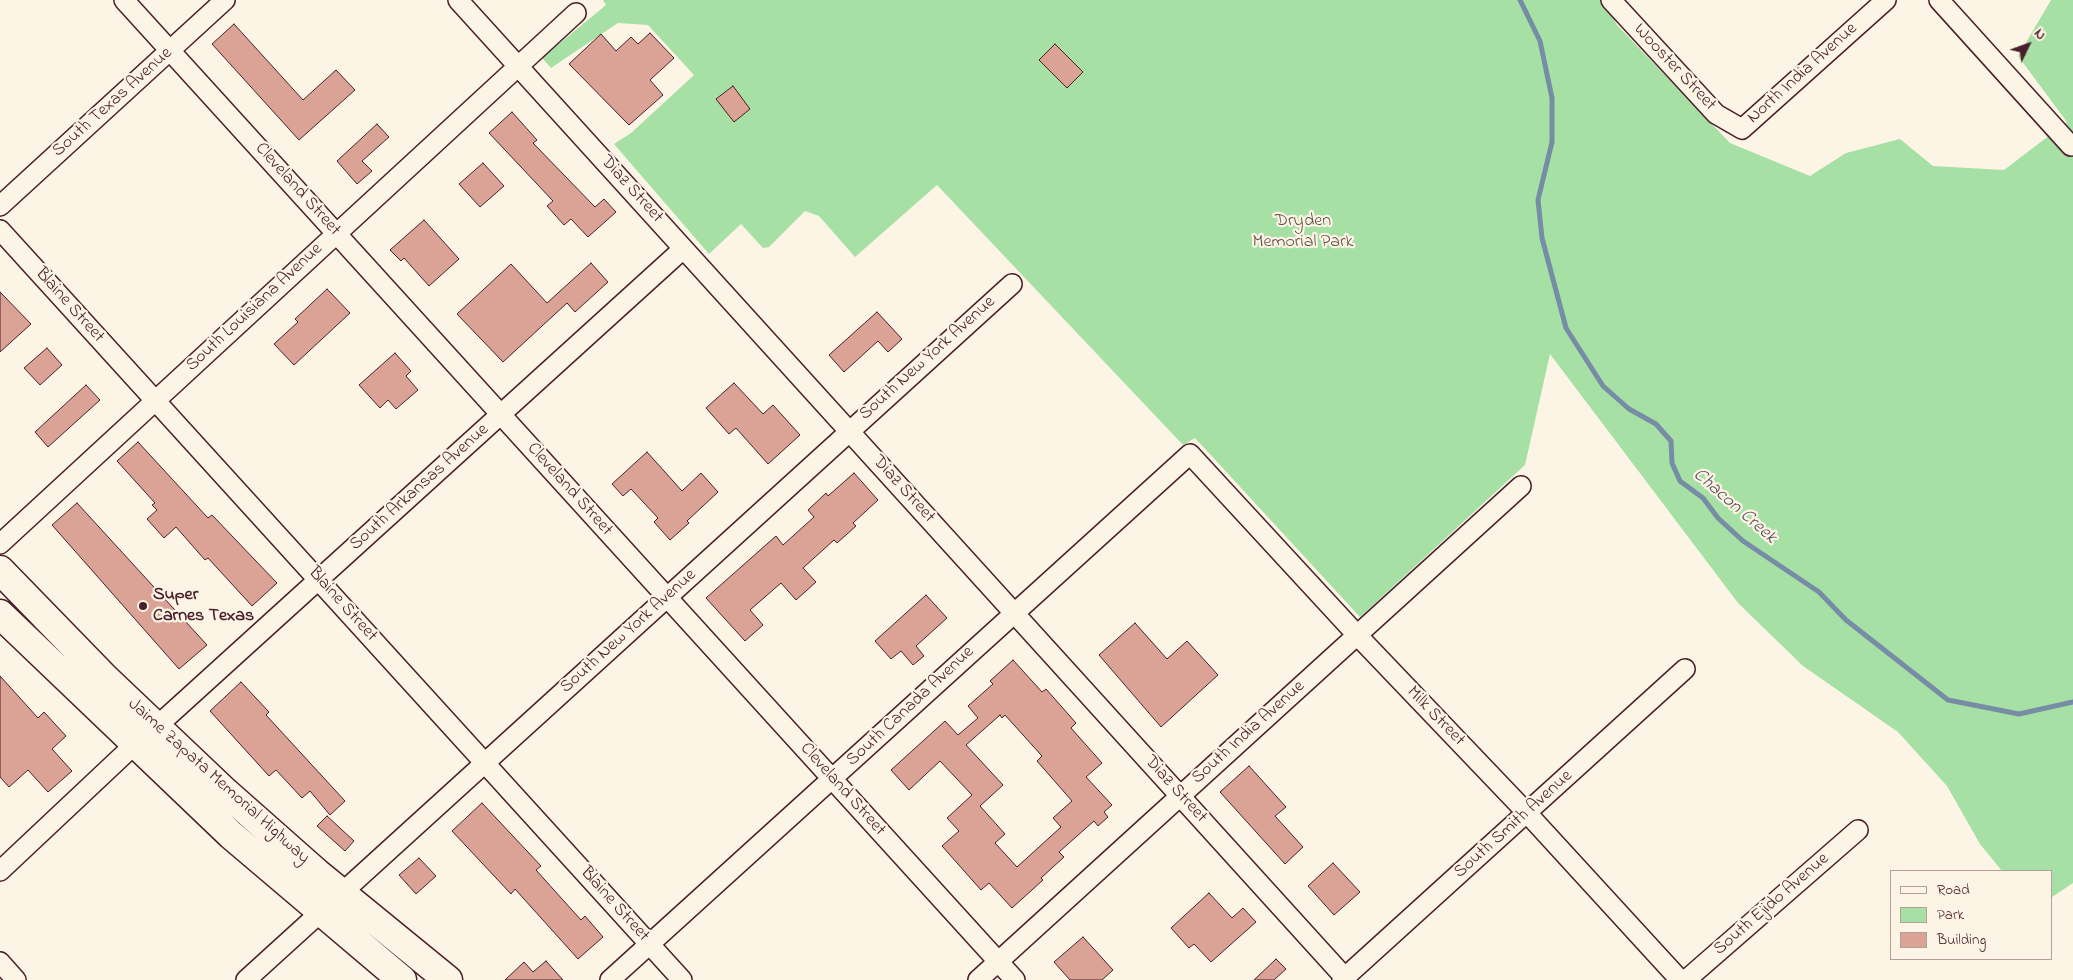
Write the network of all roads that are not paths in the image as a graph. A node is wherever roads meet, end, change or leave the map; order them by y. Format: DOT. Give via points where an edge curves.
graph roads {
  1 [pos="124,0"];
  2 [pos="225,0"];
  3 [pos="458,0"];
  4 [pos="1611,0"];
  5 [pos="1886,0"];
  6 [pos="1939,0"];
  7 [pos="576,13"];
  8 [pos="170,51"];
  9 [pos="518,67"];
  10 [pos="1742,129"];
  11 [pos="2071,146"];
  12 [pos="0,206"];
  13 [pos="0,230"];
  14 [pos="335,233"];
  15 [pos="684,249"];
  16 [pos="1012,284"];
  17 [pos="155,401"];
  18 [pos="501,415"];
  19 [pos="849,431"];
  20 [pos="1190,454"];
  21 [pos="1521,486"];
  22 [pos="0,544"];
  23 [pos="0,570"];
  24 [pos="319,580"];
  25 [pos="0,592"];
  26 [pos="667,597"];
  27 [pos="1014,613"];
  28 [pos="0,614"];
  29 [pos="1358,635"];
  30 [pos="1684,669"];
  31 [pos="156,727"];
  32 [pos="134,745"];
  33 [pos="484,763"];
  34 [pos="832,779"];
  35 [pos="1180,795"];
  36 [pos="1527,813"];
  37 [pos="1858,830"];
  38 [pos="0,871"];
  39 [pos="342,894"];
  40 [pos="320,913"];
  41 [pos="650,944"];
  42 [pos="0,962"];
  43 [pos="998,962"];
  44 [pos="1345,979"];
  45 [pos="16,980"];
  46 [pos="246,980"];
  47 [pos="402,980"];
  48 [pos="448,980"];
  49 [pos="610,980"];
  50 [pos="682,980"];
  51 [pos="978,980"];
  52 [pos="1015,980"];
  53 [pos="1680,980"];
  54 [pos="1686,980"];
  1 -- 8 [label="street, Cleveland Street"];
  2 -- 8 [label="street, South Texas Avenue"];
  3 -- 9 [label="street, Diaz Street"];
  4 -- 10 [label="street, Wooster Street" via="1716,114"];
  5 -- 10 [label="street, North India Avenue"];
  6 -- 11 [label="street"];
  7 -- 9 [label="street, South Louisiana Avenue"];
  8 -- 12 [label="street, South Texas Avenue"];
  8 -- 14 [label="street, Cleveland Street"];
  9 -- 14 [label="street, South Louisiana Avenue"];
  9 -- 15 [label="street, Diaz Street"];
  13 -- 17 [label="street, Blaine Street"];
  14 -- 17 [label="street, South Louisiana Avenue"];
  14 -- 18 [label="street, Cleveland Street"];
  15 -- 18 [label="street, South Arkansas Avenue"];
  15 -- 19 [label="street, Diaz Street"];
  16 -- 19 [label="street, South New York Avenue"];
  17 -- 22 [label="street, South Louisiana Avenue"];
  17 -- 24 [label="street, Blaine Street"];
  18 -- 24 [label="street, South Arkansas Avenue"];
  18 -- 26 [label="street, Cleveland Street"];
  19 -- 26 [label="street, South New York Avenue"];
  19 -- 27 [label="street, Diaz Street"];
  20 -- 27 [label="street, South Canada Avenue"];
  20 -- 29 [label="street, Milk Street"];
  21 -- 29 [label="street, South India Avenue"];
  23 -- 31 [label="main road, Jaime Zapata Memorial Highway"];
  24 -- 31 [label="street, South Arkansas Avenue"];
  24 -- 33 [label="street, Blaine Street"];
  25 -- 31 [label="main road" via="135,722 147,728"];
  26 -- 33 [label="street, South New York Avenue"];
  26 -- 34 [label="street, Cleveland Street"];
  27 -- 34 [label="street, South Canada Avenue"];
  27 -- 35 [label="street, Diaz Street"];
  28 -- 32 [label="main road, Jaime Zapata Memorial Highway"];
  29 -- 35 [label="street, South India Avenue"];
  29 -- 36 [label="street, Milk Street"];
  30 -- 36 [label="street, South Smith Avenue"];
  31 -- 39 [label="main road, Jaime Zapata Memorial Highway"];
  32 -- 38 [label="street"];
  32 -- 40 [label="main road, Jaime Zapata Memorial Highway"];
  33 -- 39 [label="street, South New York Avenue"];
  33 -- 41 [label="street, Blaine Street"];
  34 -- 41 [label="street, South Canada Avenue"];
  34 -- 43 [label="street, Cleveland Street"];
  35 -- 43 [label="street, South India Avenue"];
  35 -- 44 [label="street, Diaz Street"];
  36 -- 44 [label="street, South Smith Avenue"];
  36 -- 53 [label="street, Milk Street"];
  37 -- 54 [label="street, South Ejido Avenue"];
  39 -- 40 [label="street, South New York Avenue"];
  39 -- 48 [label="main road, Jaime Zapata Memorial Highway"];
  40 -- 46 [label="street, South New York Avenue"];
  40 -- 47 [label="main road, Jaime Zapata Memorial Highway"];
  41 -- 49 [label="street, South Canada Avenue"];
  41 -- 50 [label="street, Blaine Street"];
  42 -- 45 [label="street"];
  43 -- 51 [label="street, South India Avenue"];
  43 -- 52 [label="street, Cleveland Street"];
}
